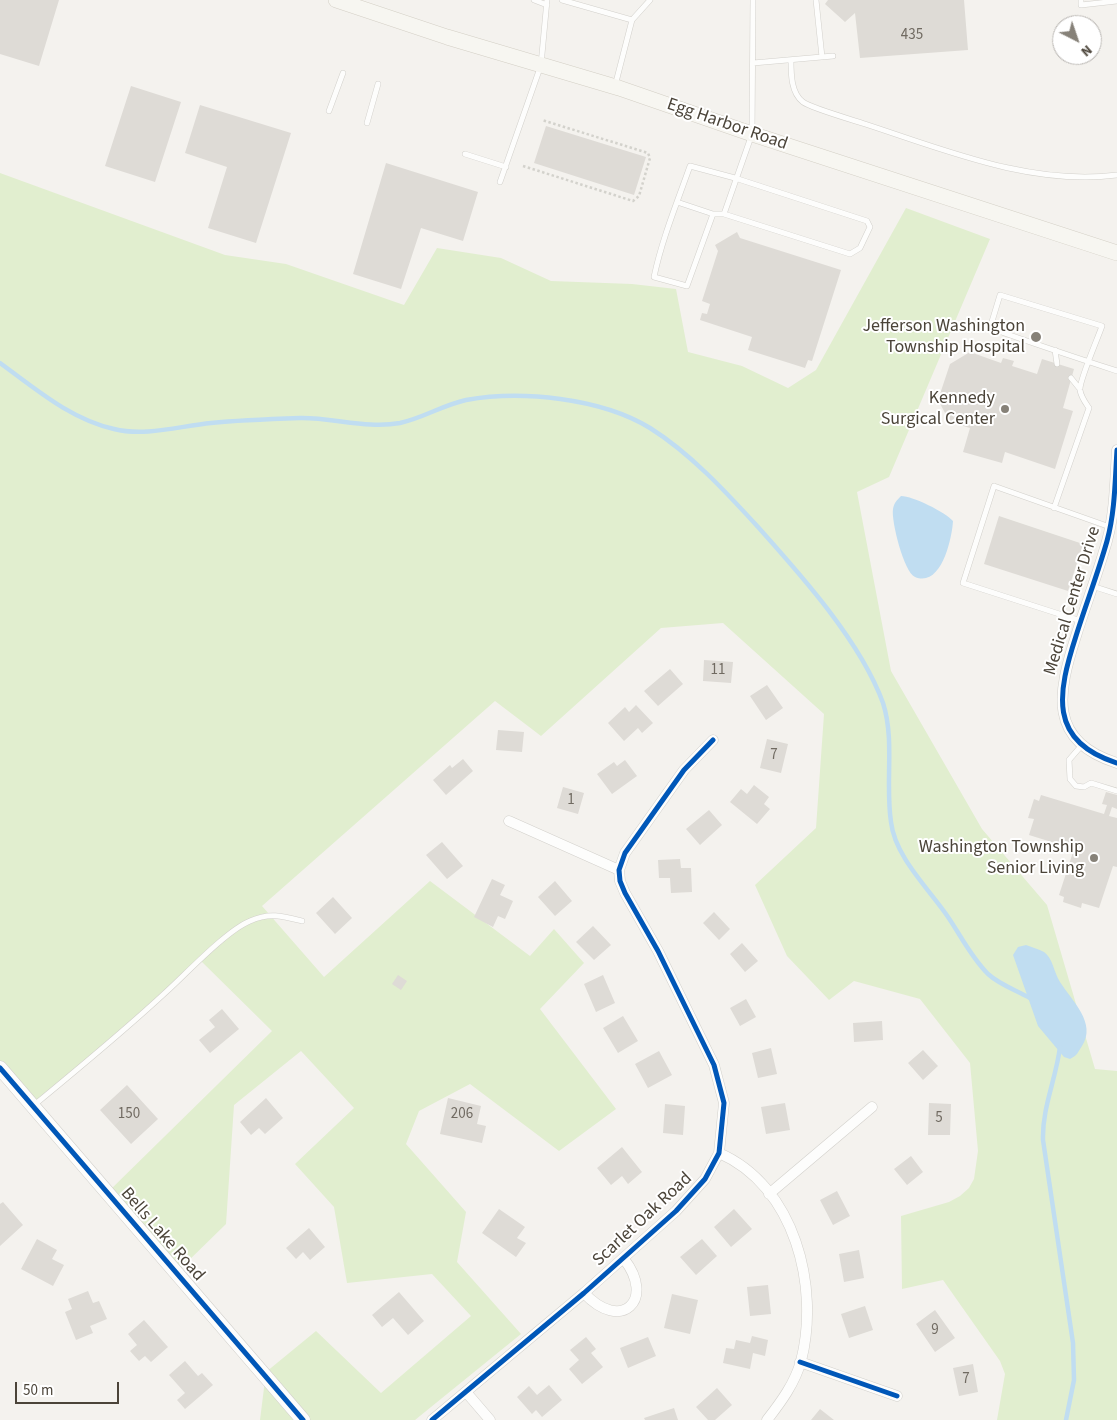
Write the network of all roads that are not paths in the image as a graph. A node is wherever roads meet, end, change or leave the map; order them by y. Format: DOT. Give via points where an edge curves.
graph roads {
  1 [pos="534,0"];
  2 [pos="562,0"];
  3 [pos="650,0"];
  4 [pos="753,0"];
  5 [pos="816,0"];
  6 [pos="1081,0"];
  7 [pos="343,1"];
  8 [pos="1117,1"];
  9 [pos="547,2"];
  10 [pos="632,20"];
  11 [pos="833,56"];
  12 [pos="822,57"];
  13 [pos="791,60"];
  14 [pos="753,63"];
  15 [pos="541,65"];
  16 [pos="343,73"];
  17 [pos="378,84"];
  18 [pos="615,86"];
  19 [pos="330,112"];
  20 [pos="367,123"];
  21 [pos="752,134"];
  22 [pos="466,154"];
  23 [pos="506,167"];
  24 [pos="1117,175"];
  25 [pos="735,178"];
  26 [pos="500,182"];
  27 [pos="677,202"];
  28 [pos="713,214"];
  29 [pos="724,214"];
  30 [pos="1117,253"];
  31 [pos="1055,350"];
  32 [pos="1089,362"];
  33 [pos="1057,364"];
  34 [pos="1117,371"];
  35 [pos="1071,378"];
  36 [pos="1079,388"];
  37 [pos="1117,450"];
  38 [pos="1116,480"];
  39 [pos="1054,508"];
  40 [pos="1110,526"];
  41 [pos="1092,586"];
  42 [pos="1117,594"];
  43 [pos="1080,621"];
  44 [pos="713,740"];
  45 [pos="1082,745"];
  46 [pos="1117,764"];
  47 [pos="1117,791"];
  48 [pos="509,821"];
  49 [pos="619,870"];
  50 [pos="302,921"];
  51 [pos="0,1068"];
  52 [pos="33,1107"];
  53 [pos="872,1107"];
  54 [pos="719,1153"];
  55 [pos="769,1194"];
  56 [pos="624,1258"];
  57 [pos="584,1293"];
  58 [pos="800,1362"];
  59 [pos="466,1392"];
  60 [pos="896,1396"];
  61 [pos="303,1420"];
  62 [pos="432,1420"];
  63 [pos="490,1420"];
  64 [pos="767,1420"];
  1 -- 9 [label="lane"];
  2 -- 10 [label="lane"];
  3 -- 10 [label="lane"];
  4 -- 14 [label="lane"];
  5 -- 12 [label="lane"];
  6 -- 8 [label="lane" via="1081,5"];
  7 -- 15 [label="main road, Egg Harbor Road"];
  9 -- 15 [label="lane"];
  10 -- 18 [label="lane"];
  11 -- 12 [label="lane"];
  12 -- 13 [label="lane"];
  13 -- 14 [label="lane"];
  13 -- 24 [label="lane" via="795,91 804,102 829,112 1015,170 1060,176"];
  14 -- 21 [label="lane"];
  15 -- 18 [label="main road, Egg Harbor Road"];
  15 -- 23 [label="lane"];
  16 -- 19 [label="lane"];
  17 -- 20 [label="lane"];
  18 -- 21 [label="main road, Egg Harbor Road"];
  21 -- 25 [label="lane"];
  21 -- 30 [label="main road, Egg Harbor Road"];
  22 -- 23 [label="lane"];
  23 -- 26 [label="lane"];
  25 -- 27 [label="lane" via="690,166"];
  25 -- 29 [label="lane"];
  25 -- 29 [label="lane" via="867,221 869,232 860,248 850,254"];
  27 -- 28 [label="lane"];
  27 -- 28 [label="lane" via="654,277 687,286"];
  28 -- 29 [label="lane"];
  31 -- 32 [label="lane"];
  31 -- 32 [label="lane" via="990,328 1000,295 1102,326"];
  31 -- 33 [label="lane"];
  32 -- 34 [label="lane"];
  32 -- 36 [label="lane"];
  35 -- 36 [label="lane"];
  36 -- 39 [label="lane" via="1089,408"];
  37 -- 38 [label="street, Medical Center Drive"];
  38 -- 40 [label="street, Medical Center Drive"];
  39 -- 40 [label="lane"];
  39 -- 43 [label="lane" via="994,486 963,583"];
  40 -- 41 [label="street, Medical Center Drive"];
  41 -- 42 [label="lane"];
  41 -- 43 [label="street, Medical Center Drive"];
  43 -- 45 [label="street, Medical Center Drive" via="1065,670 1061,696 1066,723"];
  44 -- 49 [label="street" via="684,770 625,853"];
  45 -- 46 [label="street, Medical Center Drive"];
  45 -- 47 [label="lane" via="1069,760 1070,779 1076,786 1091,783"];
  48 -- 49 [label="street"];
  49 -- 54 [label="street, Scarlet Oak Road" via="625,893 658,951 714,1065 724,1103"];
  50 -- 52 [label="lane" via="279,914 249,921"];
  51 -- 52 [label="street, Bells Lake Road"];
  52 -- 61 [label="street, Bells Lake Road"];
  53 -- 55 [label="street"];
  54 -- 55 [label="street" via="745,1168"];
  54 -- 56 [label="street, Scarlet Oak Road" via="693,1194"];
  55 -- 58 [label="street" via="795,1237 802,1264 808,1304"];
  56 -- 57 [label="street, Scarlet Oak Road"];
  56 -- 57 [label="street" via="634,1275 637,1289 629,1306 612,1312 598,1307"];
  57 -- 59 [label="street, Scarlet Oak Road"];
  58 -- 60 [label="street"];
  58 -- 64 [label="street" via="792,1383"];
  59 -- 62 [label="street, Scarlet Oak Road"];
  59 -- 63 [label="street"];
}
